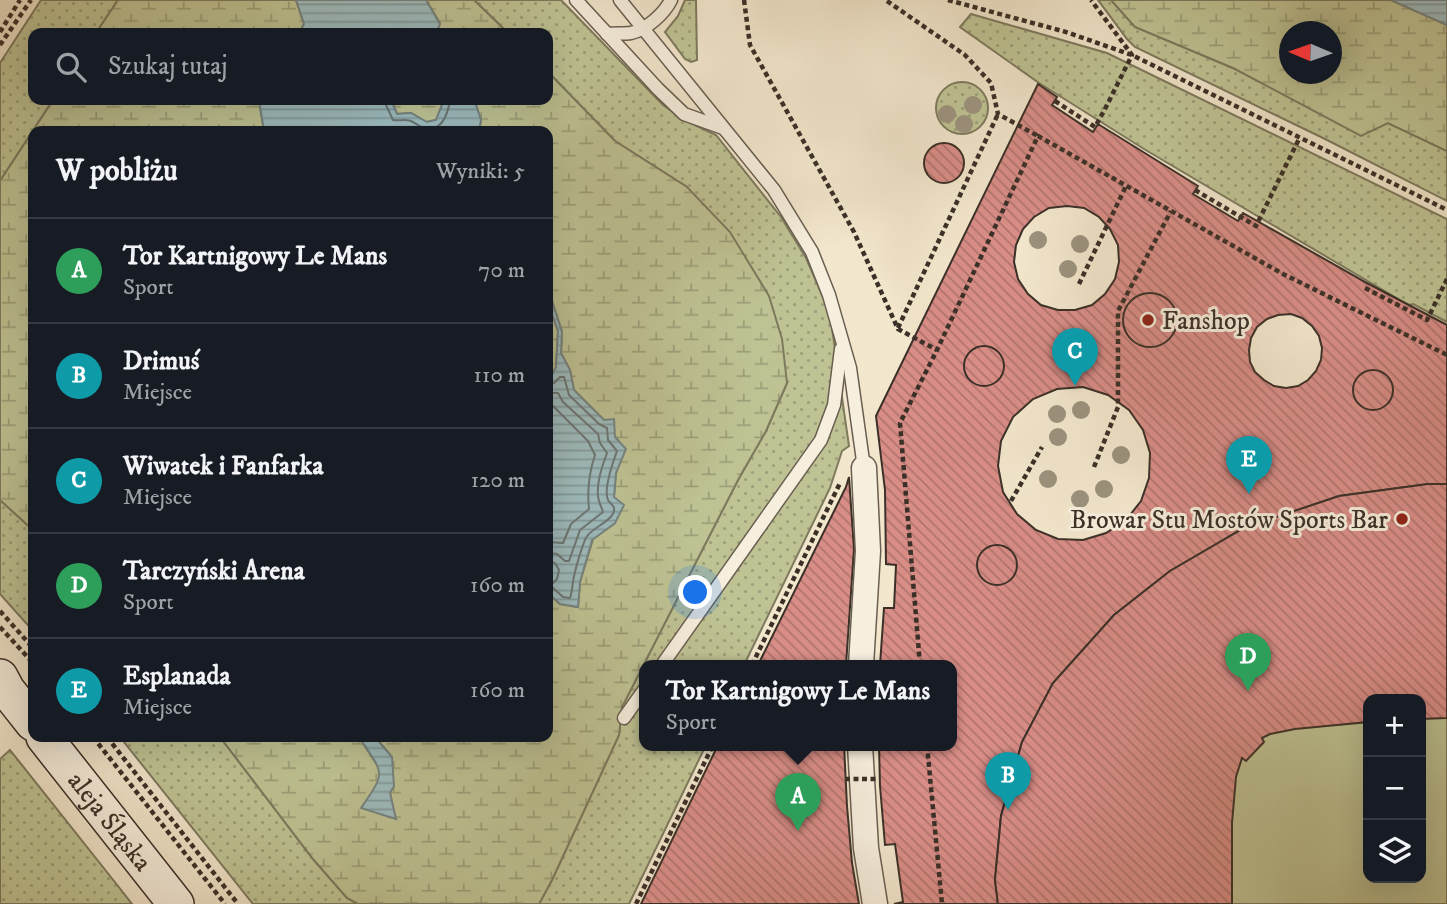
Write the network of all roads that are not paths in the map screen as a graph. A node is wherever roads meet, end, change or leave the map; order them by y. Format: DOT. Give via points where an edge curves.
graph roads {
  1 [pos="576,0"];
  2 [pos="620,0"];
  3 [pos="671,0"];
  4 [pos="644,28"];
  5 [pos="607,34"];
  6 [pos="723,128"];
  7 [pos="843,338"];
  8 [pos="864,468"];
  9 [pos="666,660"];
  10 [pos="861,660"];
  11 [pos="2,684"];
  12 [pos="639,697"];
  13 [pos="28,717"];
  14 [pos="624,718"];
  15 [pos="48,742"];
  16 [pos="860,751"];
  17 [pos="176,904"];
  18 [pos="875,904"];
  1 -- 5 [label="lane"];
  2 -- 4 [label="lane"];
  3 -- 4 [label="lane"];
  4 -- 5 [label="lane"];
  4 -- 6 [label="lane"];
  5 -- 6 [label="lane" via="684,114"];
  6 -- 7 [label="lane" via="774,190 812,252"];
  7 -- 8 [label="lane"];
  7 -- 9 [label="lane" via="834,405 821,440"];
  8 -- 10 [label="street" via="868,539"];
  11 -- 13 [label="street"];
  12 -- 14 [label="lane"];
  15 -- 17 [label="street, aleja Śląska"];
  16 -- 18 [label="street" via="866,848"];
}
